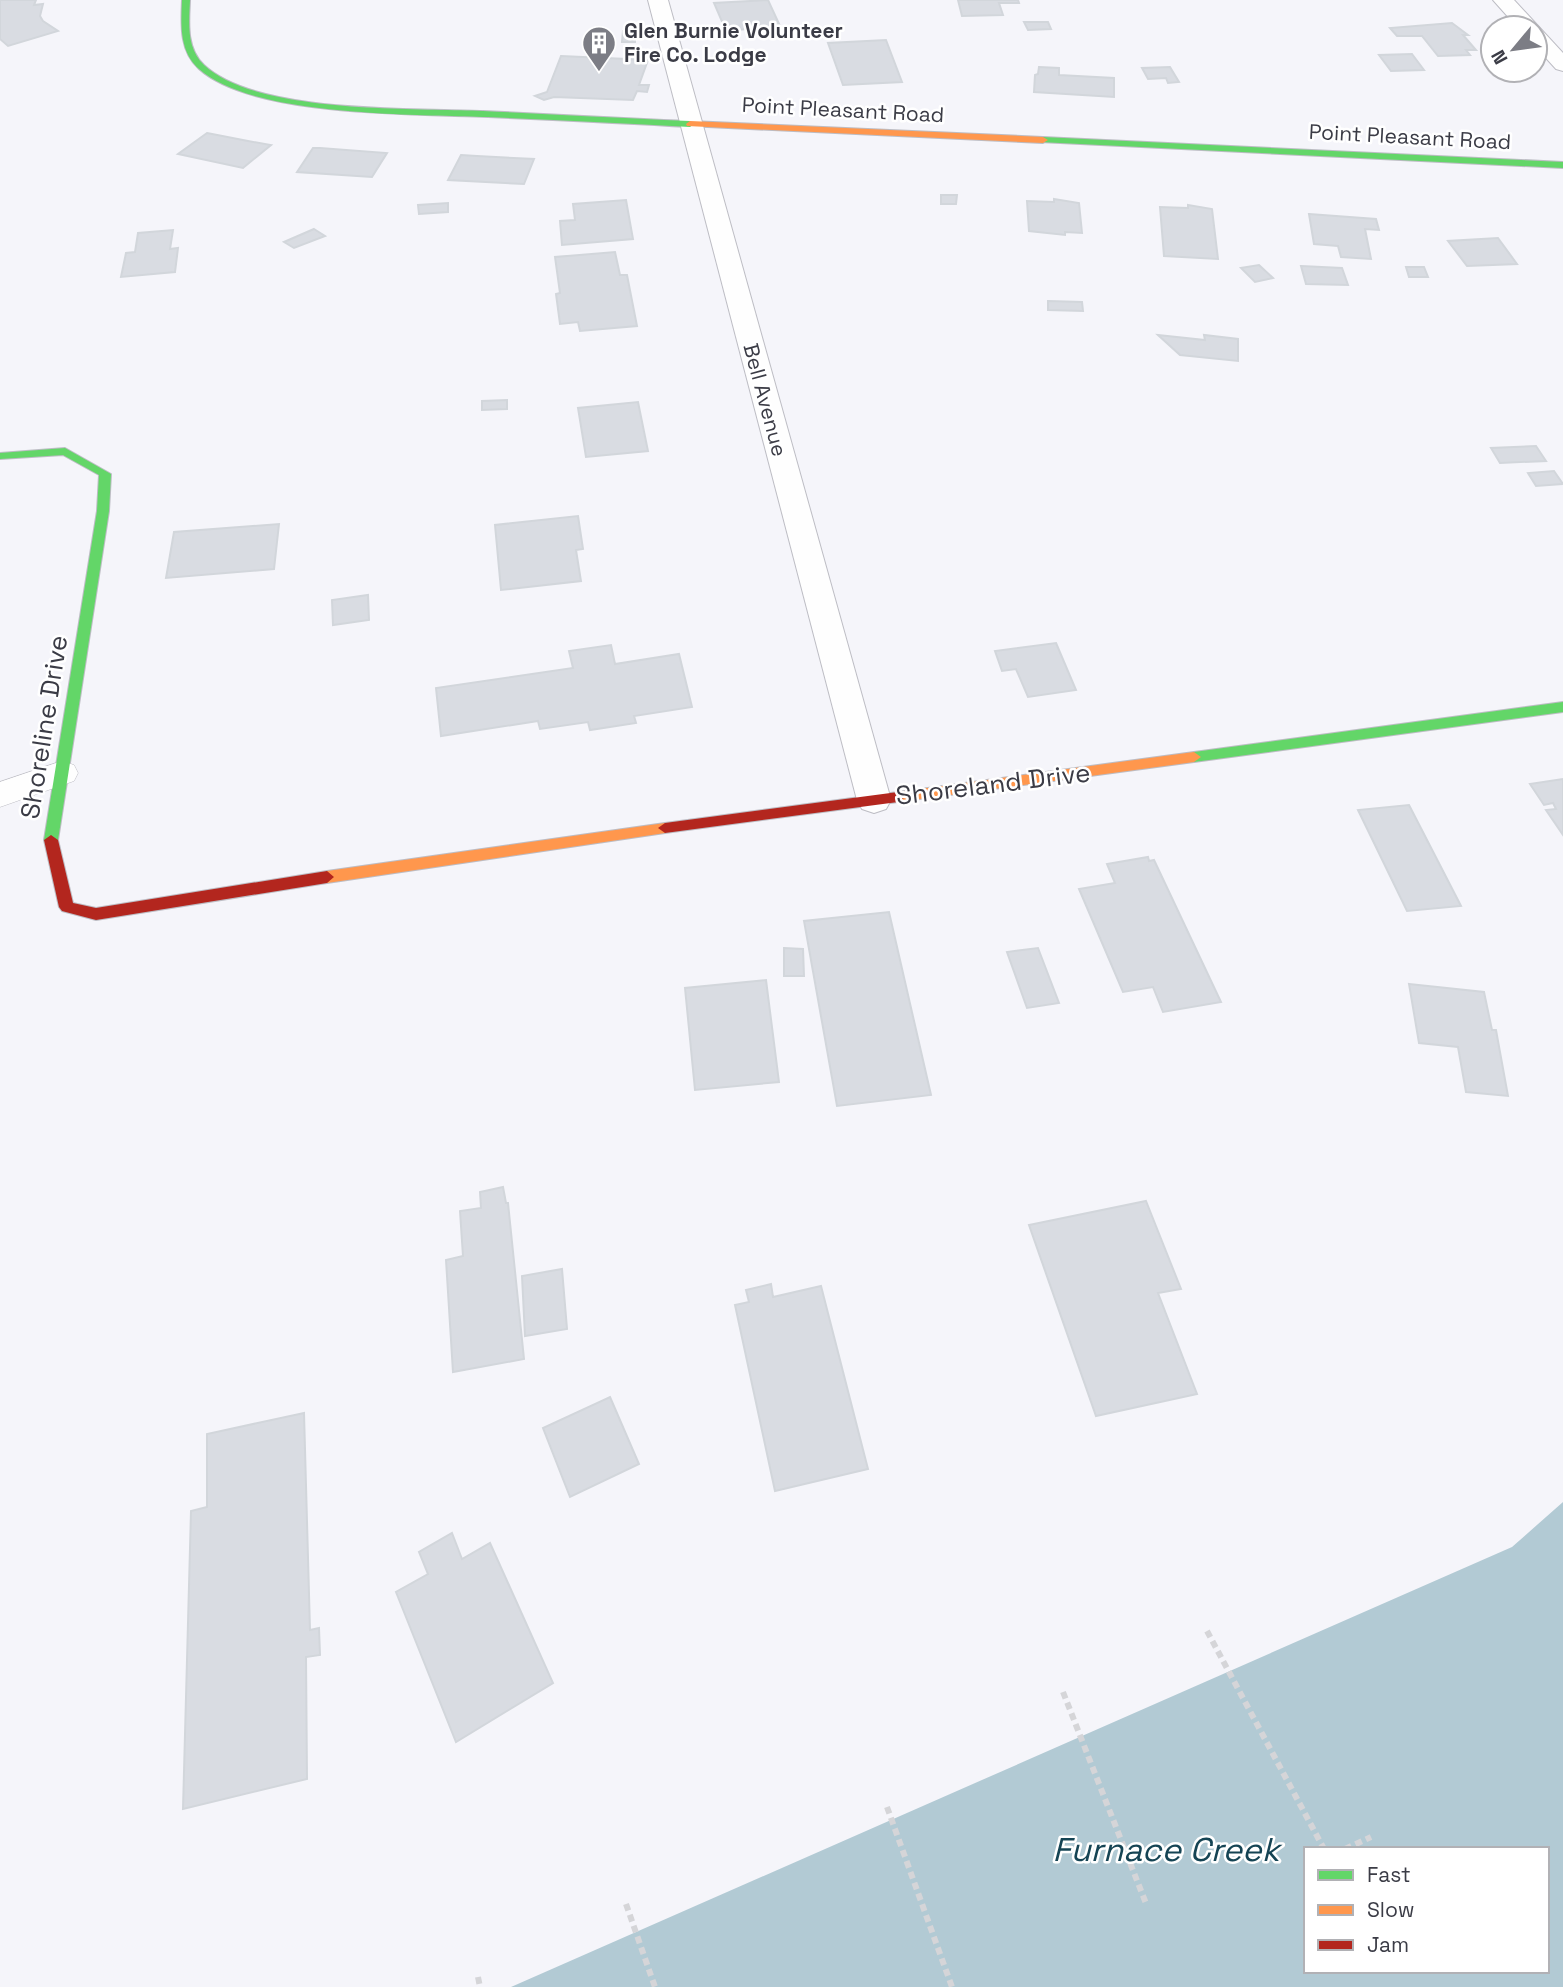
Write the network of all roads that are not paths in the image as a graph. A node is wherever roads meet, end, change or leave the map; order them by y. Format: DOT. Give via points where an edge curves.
graph roads {
  1 [pos="186,0"];
  2 [pos="659,0"];
  3 [pos="1503,0"];
  4 [pos="1516,14"];
  5 [pos="1549,50"];
  6 [pos="1563,65"];
  7 [pos="689,123"];
  8 [pos="1563,166"];
  9 [pos="0,456"];
  10 [pos="1563,707"];
  11 [pos="62,773"];
  12 [pos="0,795"];
  13 [pos="874,800"];
  14 [pos="422,861"];
  1 -- 7 [label="street, Point Pleasant Road" via="187,47 198,64 220,81 257,93 339,105"];
  2 -- 7 [label="street, Bell Avenue"];
  3 -- 4 [label="street"];
  5 -- 6 [label="street"];
  7 -- 8 [label="street, Point Pleasant Road"];
  7 -- 13 [label="street, Bell Avenue"];
  9 -- 11 [label="street, Shoreline Drive" via="65,451 105,474"];
  10 -- 13 [label="street, Shoreland Drive"];
  11 -- 12 [label="lane"];
  11 -- 14 [label="street, Shoreline Drive" via="51,839 67,907 96,914"];
  13 -- 14 [label="street, Shoreland Drive"];
}
